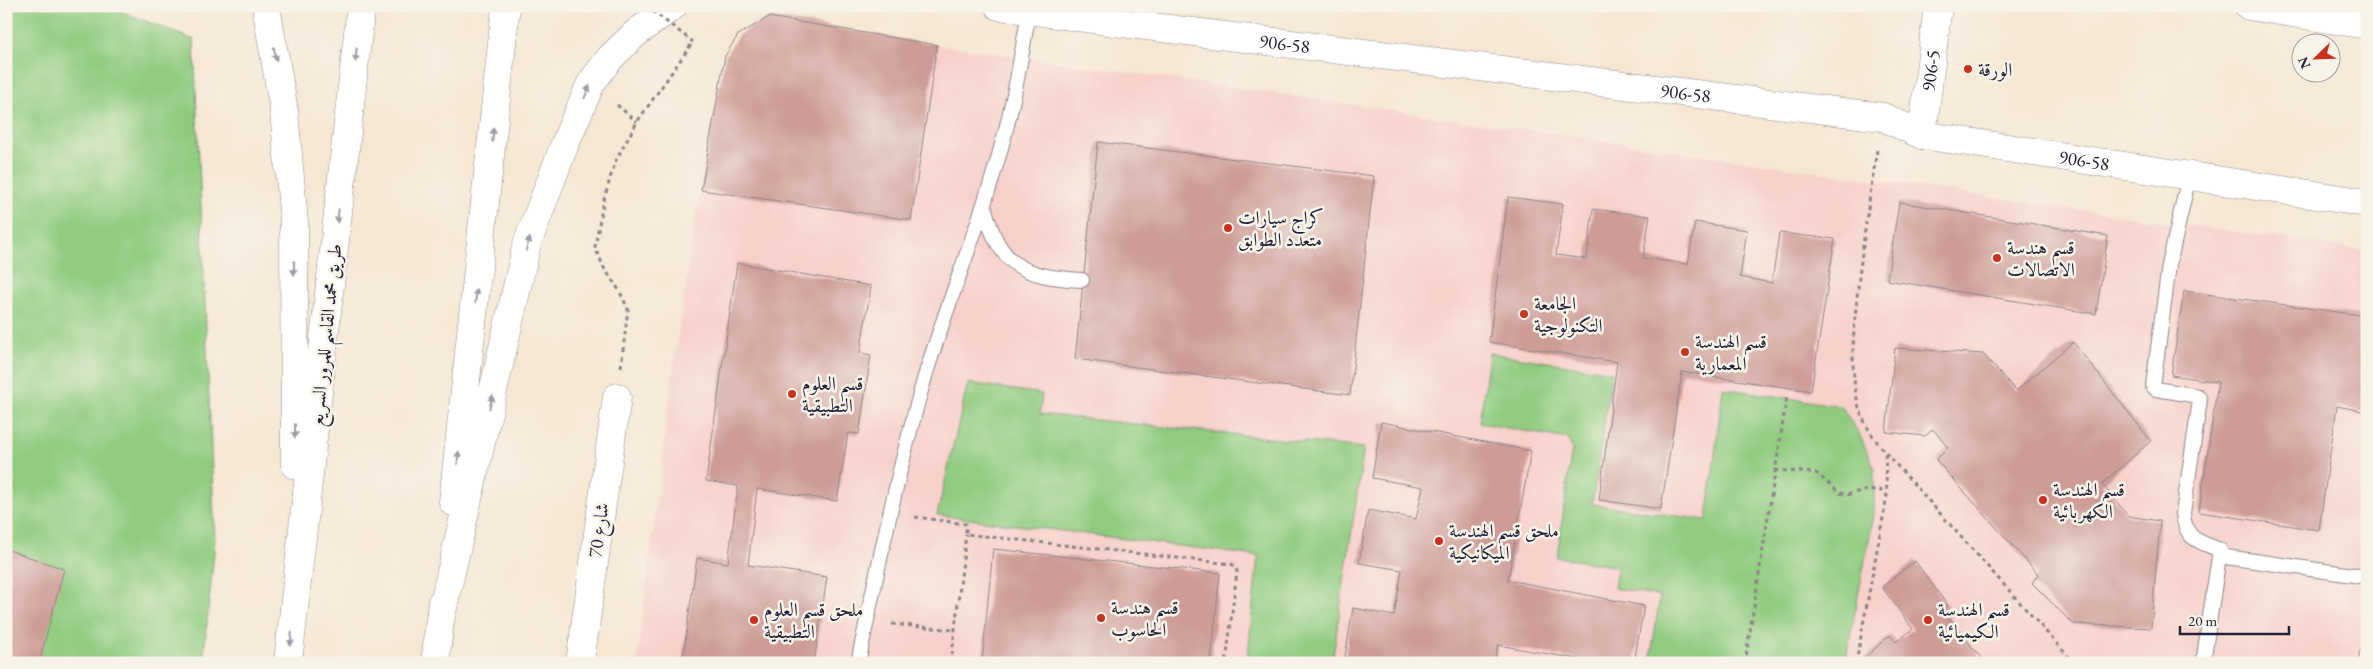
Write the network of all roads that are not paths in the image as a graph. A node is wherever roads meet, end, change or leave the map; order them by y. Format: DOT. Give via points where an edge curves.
graph roads {
  1 [pos="266,6"];
  2 [pos="361,6"];
  3 [pos="506,6"];
  4 [pos="673,6"];
  5 [pos="999,6"];
  6 [pos="1938,6"];
  7 [pos="2249,6"];
  8 [pos="1029,10"];
  9 [pos="1114,14"];
  10 [pos="2367,25"];
  11 [pos="1922,134"];
  12 [pos="2189,176"];
  13 [pos="2367,202"];
  14 [pos="984,204"];
  15 [pos="1082,280"];
  16 [pos="617,397"];
  17 [pos="2219,556"];
  18 [pos="2367,577"];
  19 [pos="296,598"];
  20 [pos="440,620"];
  21 [pos="2367,654"];
  22 [pos="288,663"];
  23 [pos="435,663"];
  24 [pos="580,663"];
  25 [pos="858,663"];
  26 [pos="2203,663"];
  27 [pos="2366,663"];
  1 -- 19 [label="main road, one-way" via="284,111 294,222"];
  2 -- 19 [label="main road, طريق محمد القاسم للمرور السريع, one-way"];
  20 -- 3 [label="main road, one-way"];
  20 -- 4 [label="main road, one-way" via="527,244 560,155 591,83 611,57 636,33"];
  5 -- 8 [label="main road, 906-58"];
  6 -- 11 [label="main road, 906-5"];
  7 -- 10 [label="main road"];
  8 -- 9 [label="main road, 906-58"];
  8 -- 14 [label="lane" via="1008,122"];
  9 -- 11 [label="main road, 906-58" via="1884,117"];
  11 -- 12 [label="main road, 906-58"];
  12 -- 13 [label="main road, 906-58"];
  12 -- 17 [label="lane" via="2169,265 2153,386 2198,396 2200,400 2182,513 2194,539 2220,550"];
  14 -- 15 [label="lane" via="992,234 1010,259 1022,268 1047,278"];
  14 -- 25 [label="lane" via="925,378 889,514"];
  16 -- 24 [label="main road, شارع 70"];
  17 -- 18 [label="lane"];
  17 -- 26 [label="lane"];
  19 -- 22 [label="main road, طريق محمد القاسم للمرور السريع, one-way"];
  20 -- 23 [label="main road"];
  21 -- 27 [label="lane"];
}
